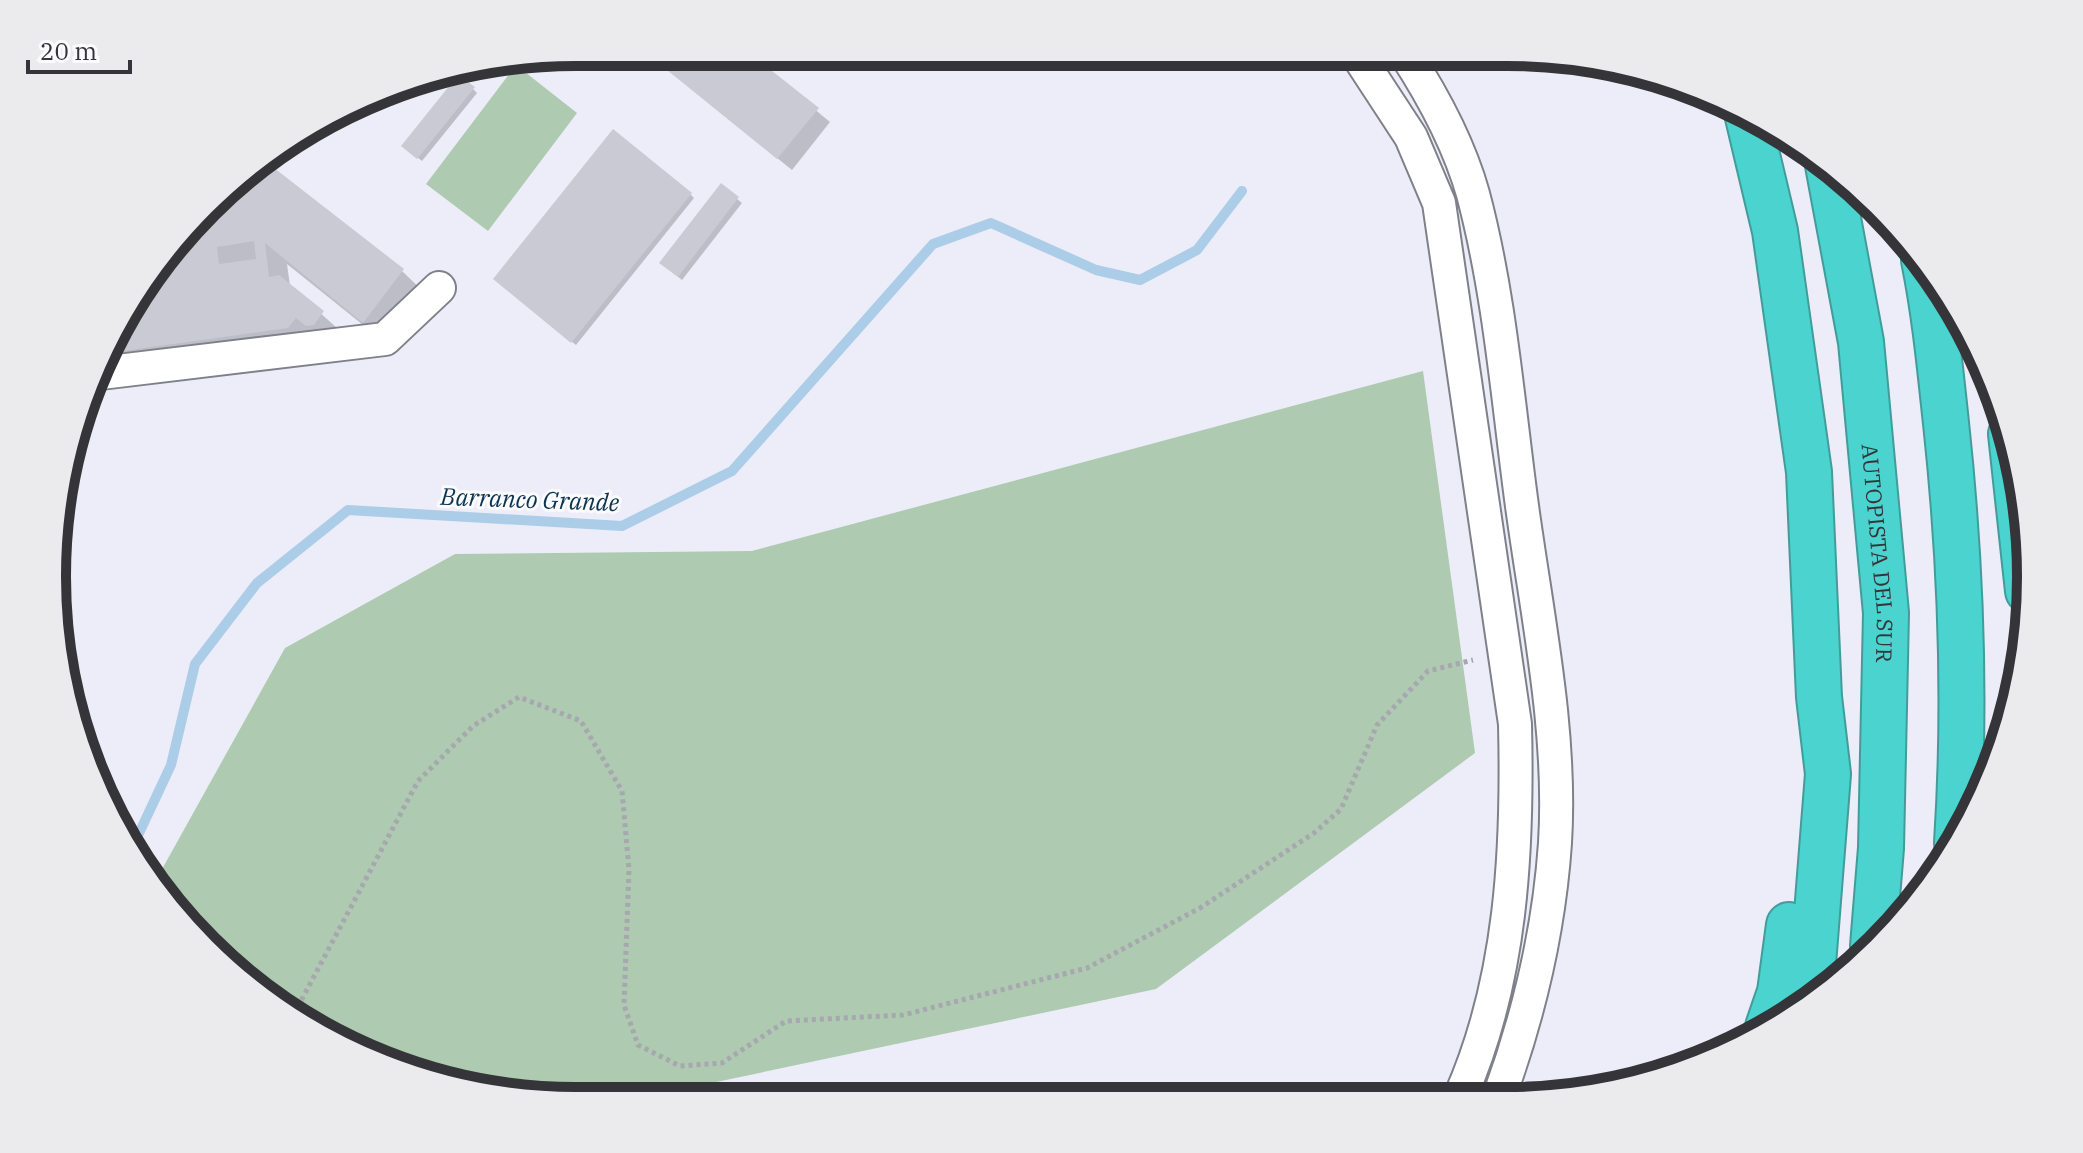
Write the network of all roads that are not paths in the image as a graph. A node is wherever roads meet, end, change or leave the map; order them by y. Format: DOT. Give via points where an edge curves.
graph roads {
  1 [pos="1365,66"];
  2 [pos="1414,66"];
  3 [pos="1751,128"];
  4 [pos="1831,183"];
  5 [pos="439,288"];
  6 [pos="1932,294"];
  7 [pos="109,372"];
  8 [pos="1819,697"];
  9 [pos="1959,812"];
  10 [pos="1874,929"];
  11 [pos="1811,986"];
  12 [pos="1773,1012"];
  13 [pos="1464,1087"];
  14 [pos="1503,1087"];
  1 -- 13 [label="street" via="1411,137 1439,203 1515,724 1517,807 1509,907 1491,1008"];
  2 -- 14 [label="street" via="1434,97 1473,193 1496,312 1553,730 1555,841 1543,946"];
  3 -- 8 [label="highway" via="1775,231 1809,472"];
  4 -- 10 [label="highway, AUTOPISTA DEL SUR" via="1861,342 1886,613"];
  5 -- 7 [label="street" via="385,339"];
  6 -- 9 [label="highway" via="1958,536"];
  8 -- 11 [label="highway" via="1828,774"];
  8 -- 12 [label="highway"];
}
